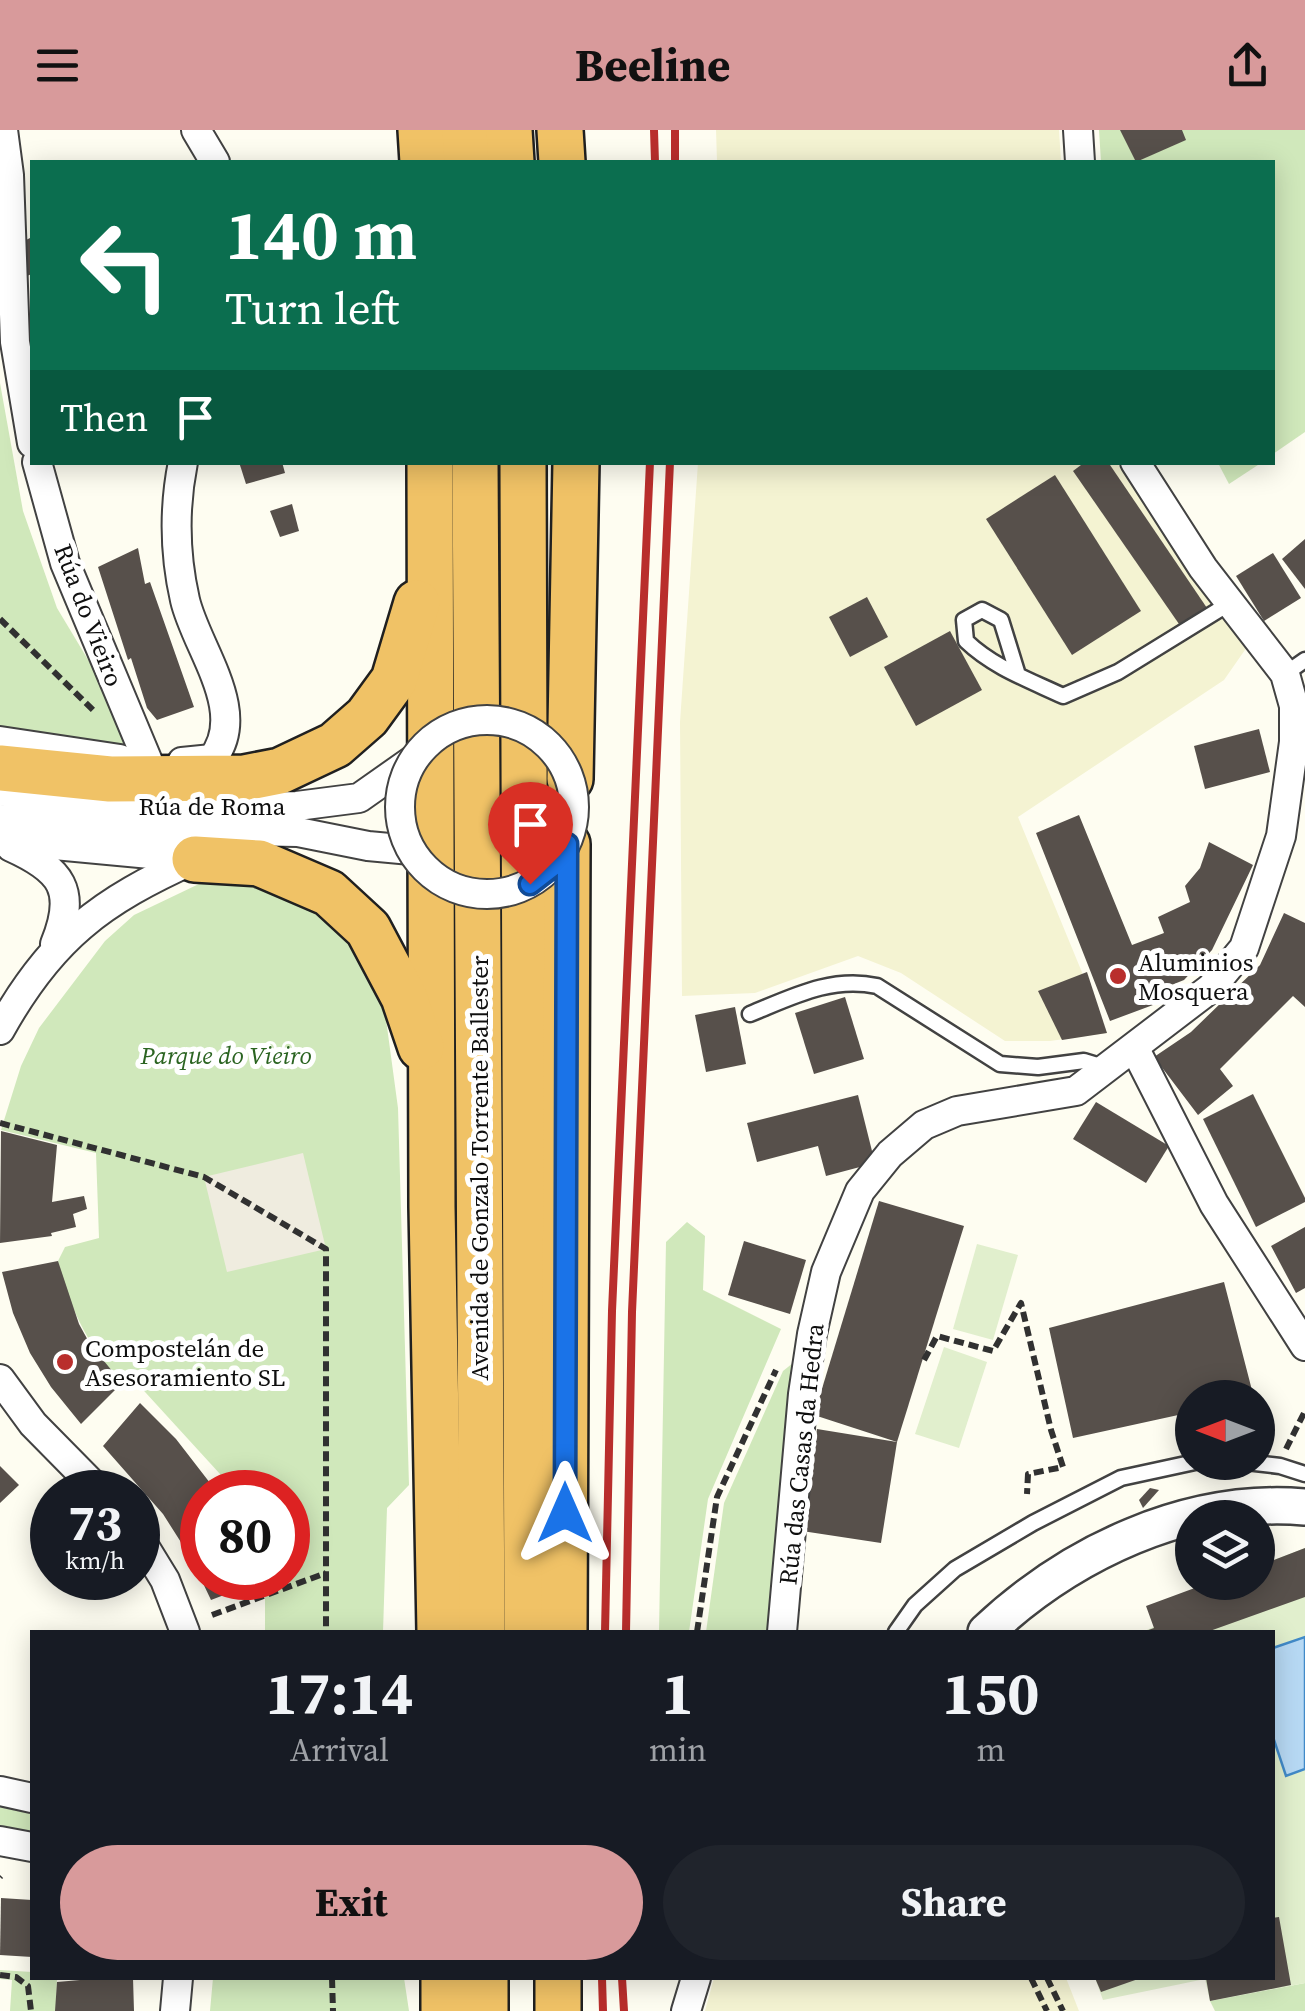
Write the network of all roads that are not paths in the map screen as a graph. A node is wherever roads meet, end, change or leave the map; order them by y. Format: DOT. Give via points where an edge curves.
graph roads {
  1 [pos="3,130"];
  2 [pos="196,130"];
  3 [pos="421,130"];
  4 [pos="464,130"];
  5 [pos="508,130"];
  6 [pos="560,130"];
  7 [pos="1078,130"];
  8 [pos="214,160"];
  9 [pos="423,160"];
  10 [pos="468,160"];
  11 [pos="511,160"];
  12 [pos="562,160"];
  13 [pos="1080,160"];
  14 [pos="30,431"];
  15 [pos="39,465"];
  16 [pos="184,465"];
  17 [pos="430,465"];
  18 [pos="475,465"];
  19 [pos="523,465"];
  20 [pos="1136,465"];
  21 [pos="576,477"];
  22 [pos="430,563"];
  23 [pos="1230,603"];
  24 [pos="1295,667"];
  25 [pos="1018,676"];
  26 [pos="0,741"];
  27 [pos="413,760"];
  28 [pos="149,764"];
  29 [pos="0,768"];
  30 [pos="570,779"];
  31 [pos="1297,787"];
  32 [pos="0,791"];
  33 [pos="0,818"];
  34 [pos="187,833"];
  35 [pos="0,841"];
  36 [pos="567,844"];
  37 [pos="411,850"];
  38 [pos="53,950"];
  39 [pos="750,1014"];
  40 [pos="0,1030"];
  41 [pos="1135,1048"];
  42 [pos="1108,1068"];
  43 [pos="432,1078"];
  44 [pos="1305,1346"];
  45 [pos="0,1378"];
  46 [pos="1275,1465"];
  47 [pos="1175,1466"];
  48 [pos="79,1470"];
  49 [pos="1305,1474"];
  50 [pos="1305,1506"];
  51 [pos="160,1572"];
  52 [pos="183,1630"];
  53 [pos="440,1630"];
  54 [pos="482,1630"];
  55 [pos="527,1630"];
  56 [pos="564,1630"];
  57 [pos="782,1630"];
  58 [pos="897,1630"];
  59 [pos="988,1630"];
  60 [pos="0,1791"];
  61 [pos="30,1798"];
  62 [pos="0,1841"];
  63 [pos="30,1847"];
  64 [pos="178,1980"];
  65 [pos="444,1980"];
  66 [pos="485,1980"];
  67 [pos="529,1980"];
  68 [pos="558,1980"];
  69 [pos="695,1980"];
  70 [pos="175,2011"];
  71 [pos="444,2011"];
  72 [pos="486,2011"];
  73 [pos="529,2011"];
  74 [pos="558,2011"];
  75 [pos="686,2011"];
  1 -- 14 [label="street" via="15,342"];
  2 -- 8 [label="street"];
  3 -- 9 [label="highway"];
  4 -- 10 [label="highway"];
  5 -- 11 [label="highway"];
  6 -- 12 [label="highway"];
  7 -- 13 [label="street"];
  15 -- 28 [label="street, Rúa do Vieiro" via="65,563"];
  16 -- 28 [label="street, Rúa de Roma" via="176,542 186,603 220,686 222,747 212,759"];
  17 -- 22 [label="highway"];
  18 -- 54 [label="highway, Avenida de Gonzalo Torrente Ballester"];
  19 -- 55 [label="highway, Avenida de Gonzalo Torrente Ballester"];
  20 -- 23 [label="street"];
  21 -- 30 [label="highway"];
  22 -- 29 [label="highway" via="394,680 367,717 308,758 244,778 110,779"];
  22 -- 43 [label="highway"];
  23 -- 24 [label="street"];
  23 -- 25 [label="lane" via="1118,672 1063,696"];
  24 -- 31 [label="street, Rúa das Casas da Hedra"];
  25 -- 25 [label="lane" via="966,641 964,620 982,610 1001,620"];
  26 -- 28 [label="street, Rúa de Roma"];
  27 -- 30 [label="street, bridge" via="456,725 511,722 537,734"];
  27 -- 34 [label="street, Rúa de Roma" via="359,798"];
  27 -- 37 [label="street, bridge" via="399,805"];
  30 -- 36 [label="street, bridge" via="574,823"];
  31 -- 41 [label="street, Rúa das Casas da Hedra" via="1244,948 1211,988"];
  32 -- 34 [label="street, Rúa de Roma"];
  33 -- 34 [label="street, Rúa de Roma"];
  34 -- 35 [label="street, Rúa de Roma"];
  34 -- 37 [label="street, Rúa de Roma" via="298,832"];
  34 -- 38 [label="street" via="141,883"];
  34 -- 43 [label="highway" via="329,893 368,929 404,998"];
  35 -- 38 [label="street" via="36,858 63,884 66,916"];
  36 -- 37 [label="street, bridge" via="552,867 504,894 450,887"];
  36 -- 56 [label="highway"];
  38 -- 40 [label="street"];
  39 -- 42 [label="lane" via="854,980 905,1001 1000,1064 1084,1060"];
  41 -- 42 [label="street, Rúa das Casas da Hedra"];
  41 -- 44 [label="street" via="1214,1204"];
  42 -- 57 [label="street, Rúa das Casas da Hedra" via="1076,1092 957,1111 924,1126 860,1191 826,1272 812,1334"];
  43 -- 53 [label="highway"];
  45 -- 48 [label="street"];
  46 -- 49 [label="lane"];
  47 -- 58 [label="lane" via="1121,1478 954,1569"];
  50 -- 59 [label="street" via="1220,1511 1162,1525 1052,1578"];
  51 -- 52 [label="street"];
  60 -- 61 [label="street"];
  62 -- 63 [label="street"];
  64 -- 70 [label="street"];
  65 -- 71 [label="highway"];
  66 -- 72 [label="highway"];
  67 -- 73 [label="highway"];
  68 -- 74 [label="highway"];
  69 -- 75 [label="street"];
}
